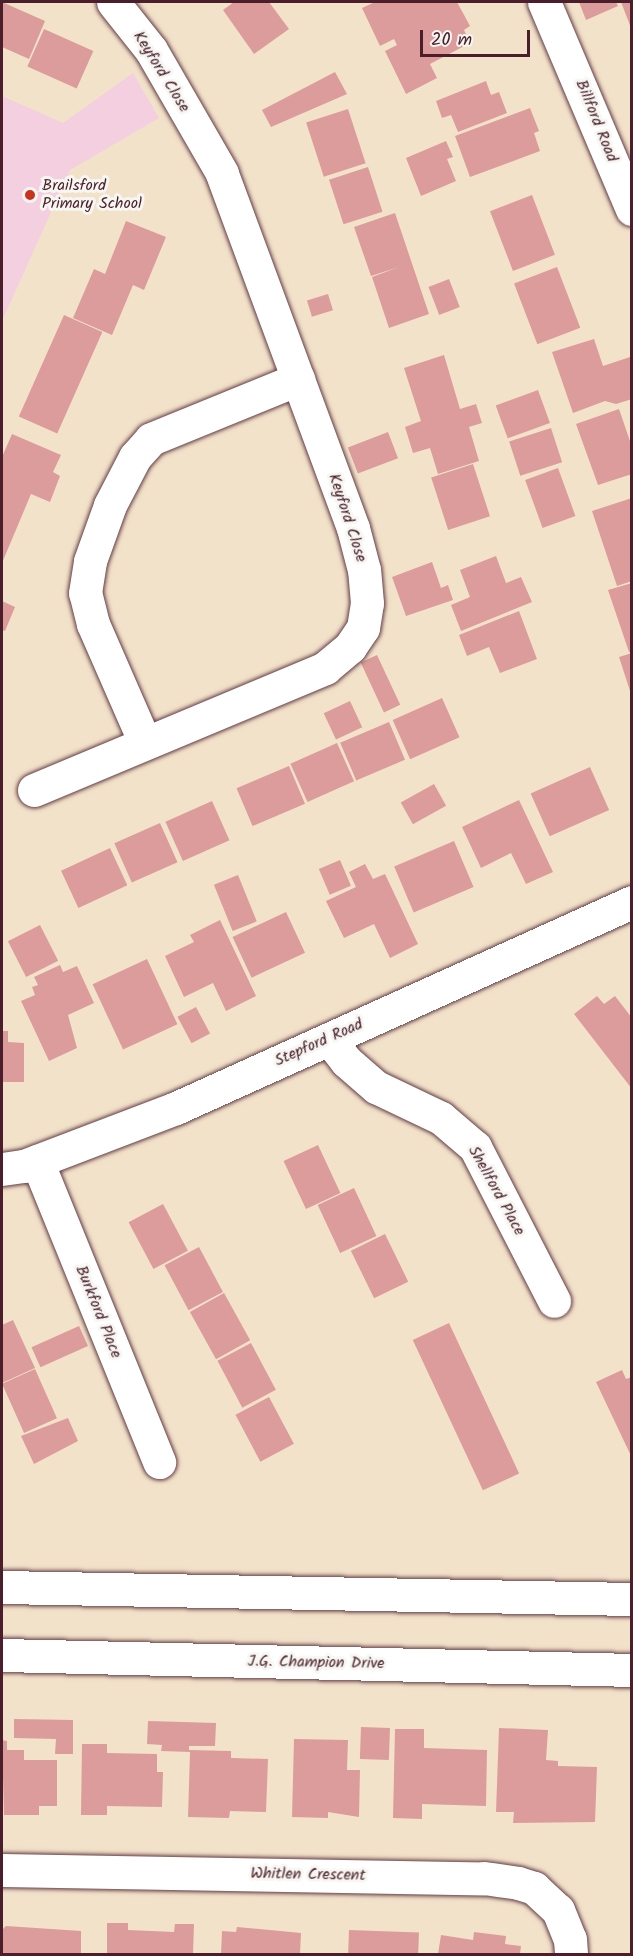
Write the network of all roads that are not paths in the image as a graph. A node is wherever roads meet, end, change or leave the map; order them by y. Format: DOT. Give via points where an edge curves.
graph roads {
  1 [pos="114,2"];
  2 [pos="544,2"];
  3 [pos="632,209"];
  4 [pos="298,379"];
  5 [pos="145,743"];
  6 [pos="34,790"];
  7 [pos="632,902"];
  8 [pos="329,1039"];
  9 [pos="37,1161"];
  10 [pos="2,1169"];
  11 [pos="554,1301"];
  12 [pos="159,1462"];
  13 [pos="2,1587"];
  14 [pos="632,1599"];
  15 [pos="2,1655"];
  16 [pos="632,1670"];
  17 [pos="2,1870"];
  18 [pos="571,1954"];
  1 -- 4 [label="street, Keyford Close" via="150,50 222,173"];
  2 -- 3 [label="street, Billford Road"];
  4 -- 5 [label="street" via="151,440 135,457 110,505 90,561 85,593 93,624"];
  4 -- 5 [label="street, Keyford Close" via="353,528 364,570 363,628 350,647 325,668"];
  5 -- 6 [label="street, Keyford Close"];
  7 -- 8 [label="street, Stepford Road"];
  8 -- 9 [label="street, Stepford Road" via="176,1108"];
  8 -- 11 [label="street, Shellford Place" via="346,1061 376,1087 441,1118 475,1148"];
  9 -- 10 [label="street, Stepford Road"];
  9 -- 12 [label="street, Burkford Place"];
  13 -- 14 [label="street"];
  15 -- 16 [label="street, J.G. Champion Drive"];
  17 -- 18 [label="street, Whitlen Crescent" via="484,1878 518,1883 534,1888 558,1910 570,1940"];
}
